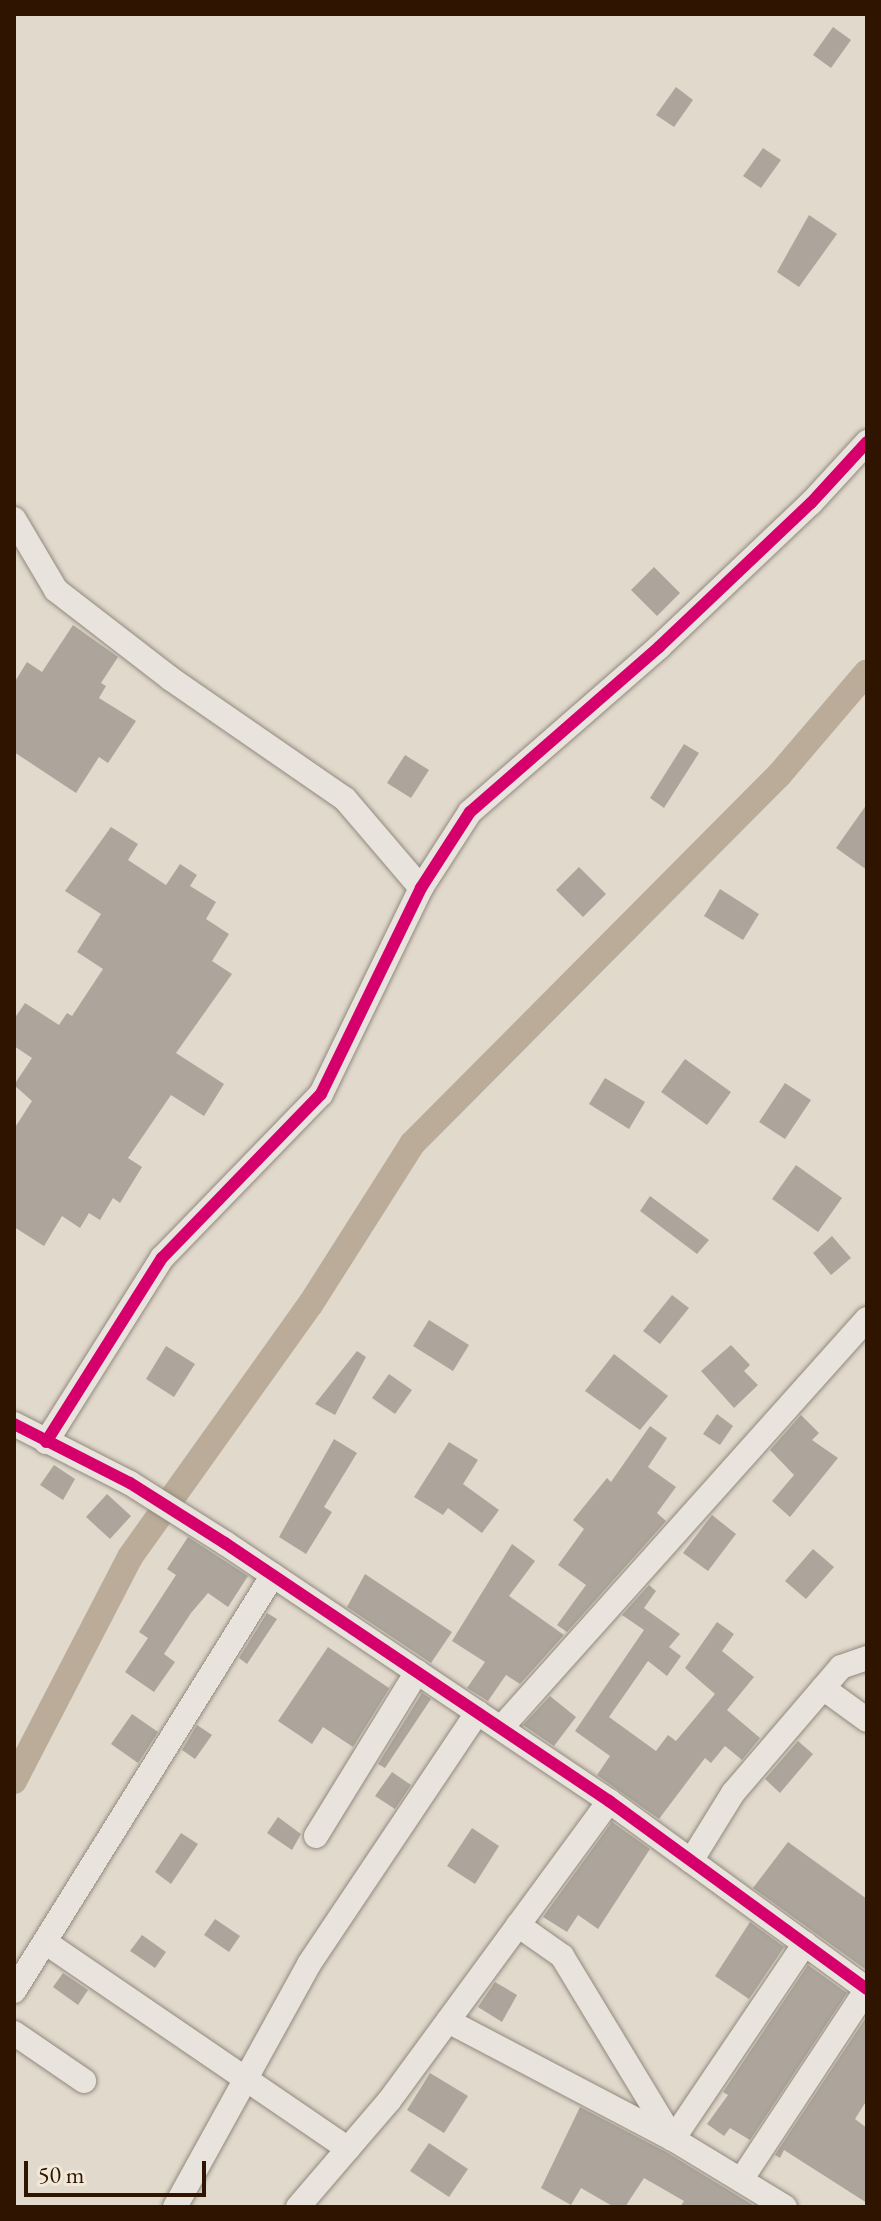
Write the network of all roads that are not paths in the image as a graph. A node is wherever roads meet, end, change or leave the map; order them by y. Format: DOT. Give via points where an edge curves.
graph roads {
  1 [pos="867,442"];
  2 [pos="14,519"];
  3 [pos="421,888"];
  4 [pos="867,1319"];
  5 [pos="14,1424"];
  6 [pos="46,1442"];
  7 [pos="273,1575"];
  8 [pos="867,1658"];
  9 [pos="417,1672"];
  10 [pos="823,1688"];
  11 [pos="478,1712"];
  12 [pos="867,1720"];
  13 [pos="501,1728"];
  14 [pos="609,1801"];
  15 [pos="316,1836"];
  16 [pos="691,1861"];
  17 [pos="518,1925"];
  18 [pos="45,1942"];
  19 [pos="805,1943"];
  20 [pos="867,1989"];
  21 [pos="14,1991"];
  22 [pos="448,2021"];
  23 [pos="14,2033"];
  24 [pos="246,2078"];
  25 [pos="84,2081"];
  26 [pos="673,2139"];
  27 [pos="348,2149"];
  28 [pos="741,2180"];
  29 [pos="175,2207"];
  30 [pos="298,2207"];
  31 [pos="785,2207"];
  1 -- 3 [label="street" via="811,503 659,647 470,812"];
  2 -- 3 [label="street" via="56,590 171,679 345,799"];
  3 -- 6 [label="street" via="321,1094 162,1258"];
  4 -- 13 [label="street"];
  5 -- 6 [label="street"];
  6 -- 7 [label="street" via="130,1483"];
  7 -- 9 [label="street"];
  7 -- 18 [label="street"];
  8 -- 10 [label="street" via="841,1667"];
  9 -- 11 [label="street"];
  9 -- 15 [label="street"];
  10 -- 12 [label="street"];
  10 -- 16 [label="street" via="733,1793"];
  11 -- 13 [label="street"];
  11 -- 24 [label="street" via="309,1964"];
  13 -- 14 [label="street"];
  14 -- 16 [label="street"];
  14 -- 17 [label="street"];
  16 -- 19 [label="street"];
  17 -- 22 [label="street"];
  17 -- 26 [label="street" via="562,1956"];
  18 -- 21 [label="street"];
  18 -- 24 [label="street"];
  19 -- 20 [label="street"];
  19 -- 26 [label="street"];
  20 -- 28 [label="street"];
  22 -- 26 [label="street"];
  22 -- 27 [label="street"];
  23 -- 25 [label="street"];
  24 -- 27 [label="street"];
  24 -- 29 [label="street"];
  26 -- 28 [label="street"];
  27 -- 30 [label="street"];
  28 -- 31 [label="street"];
}
